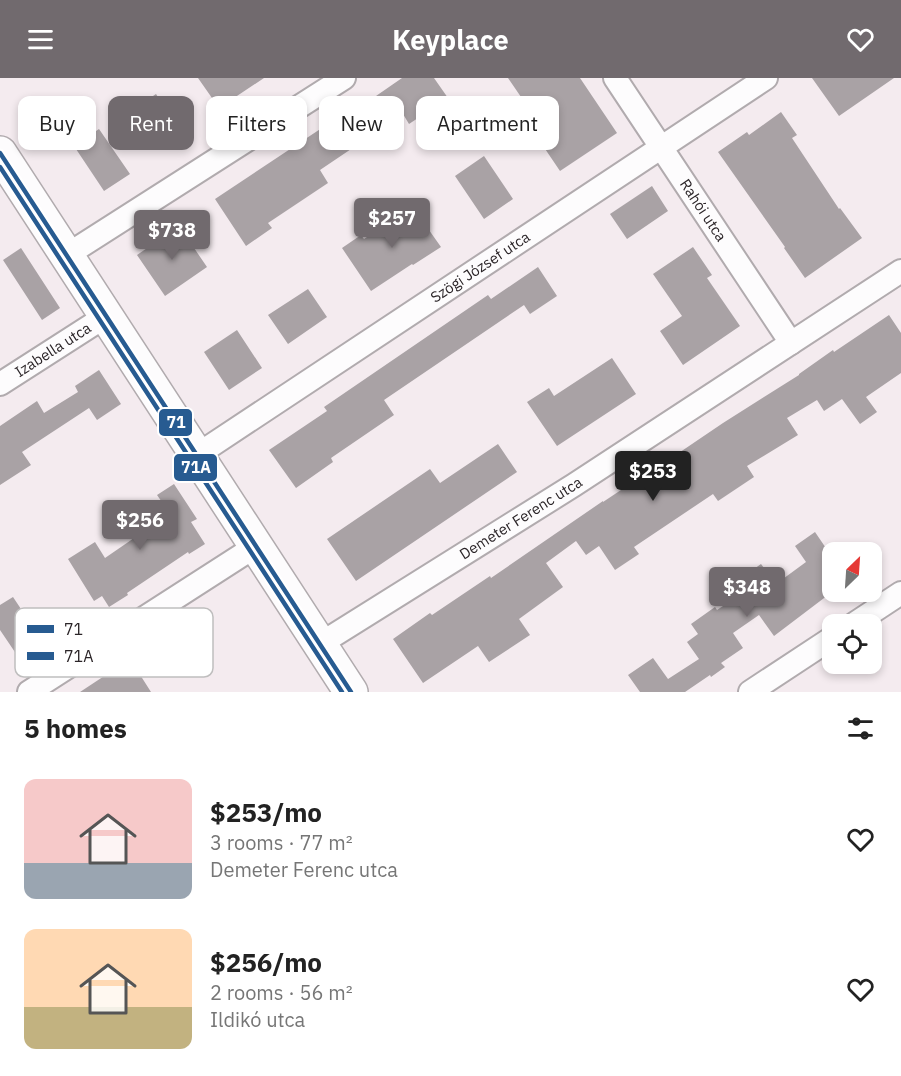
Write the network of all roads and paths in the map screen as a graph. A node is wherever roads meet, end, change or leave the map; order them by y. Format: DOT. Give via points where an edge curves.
graph roads {
  1 [pos="344,78"];
  2 [pos="615,78"];
  3 [pos="766,78"];
  4 [pos="660,148"];
  5 [pos="0,153"];
  6 [pos="67,255"];
  7 [pos="901,271"];
  8 [pos="106,316"];
  9 [pos="791,343"];
  10 [pos="0,384"];
  11 [pos="197,455"];
  12 [pos="256,546"];
  13 [pos="901,593"];
  14 [pos="160,608"];
  15 [pos="869,614"];
  16 [pos="320,644"];
  17 [pos="822,645"];
  18 [pos="52,677"];
  19 [pos="29,692"];
  20 [pos="351,692"];
  21 [pos="750,692"];
  1 -- 6 [label="street"];
  2 -- 4 [label="street, Rahói utca"];
  3 -- 4 [label="street, Szögi József utca"];
  4 -- 9 [label="street, Rahói utca"];
  4 -- 11 [label="street, Szögi József utca"];
  5 -- 6 [label="street"];
  6 -- 8 [label="street"];
  7 -- 9 [label="street, Demeter Ferenc utca"];
  8 -- 10 [label="street, Izabella utca"];
  8 -- 11 [label="street"];
  9 -- 16 [label="street, Demeter Ferenc utca"];
  11 -- 12 [label="street"];
  12 -- 14 [label="street"];
  12 -- 16 [label="street"];
  13 -- 15 [label="street"];
  16 -- 20 [label="street"];
  17 -- 21 [label="street"];
  18 -- 19 [label="street"];
}
